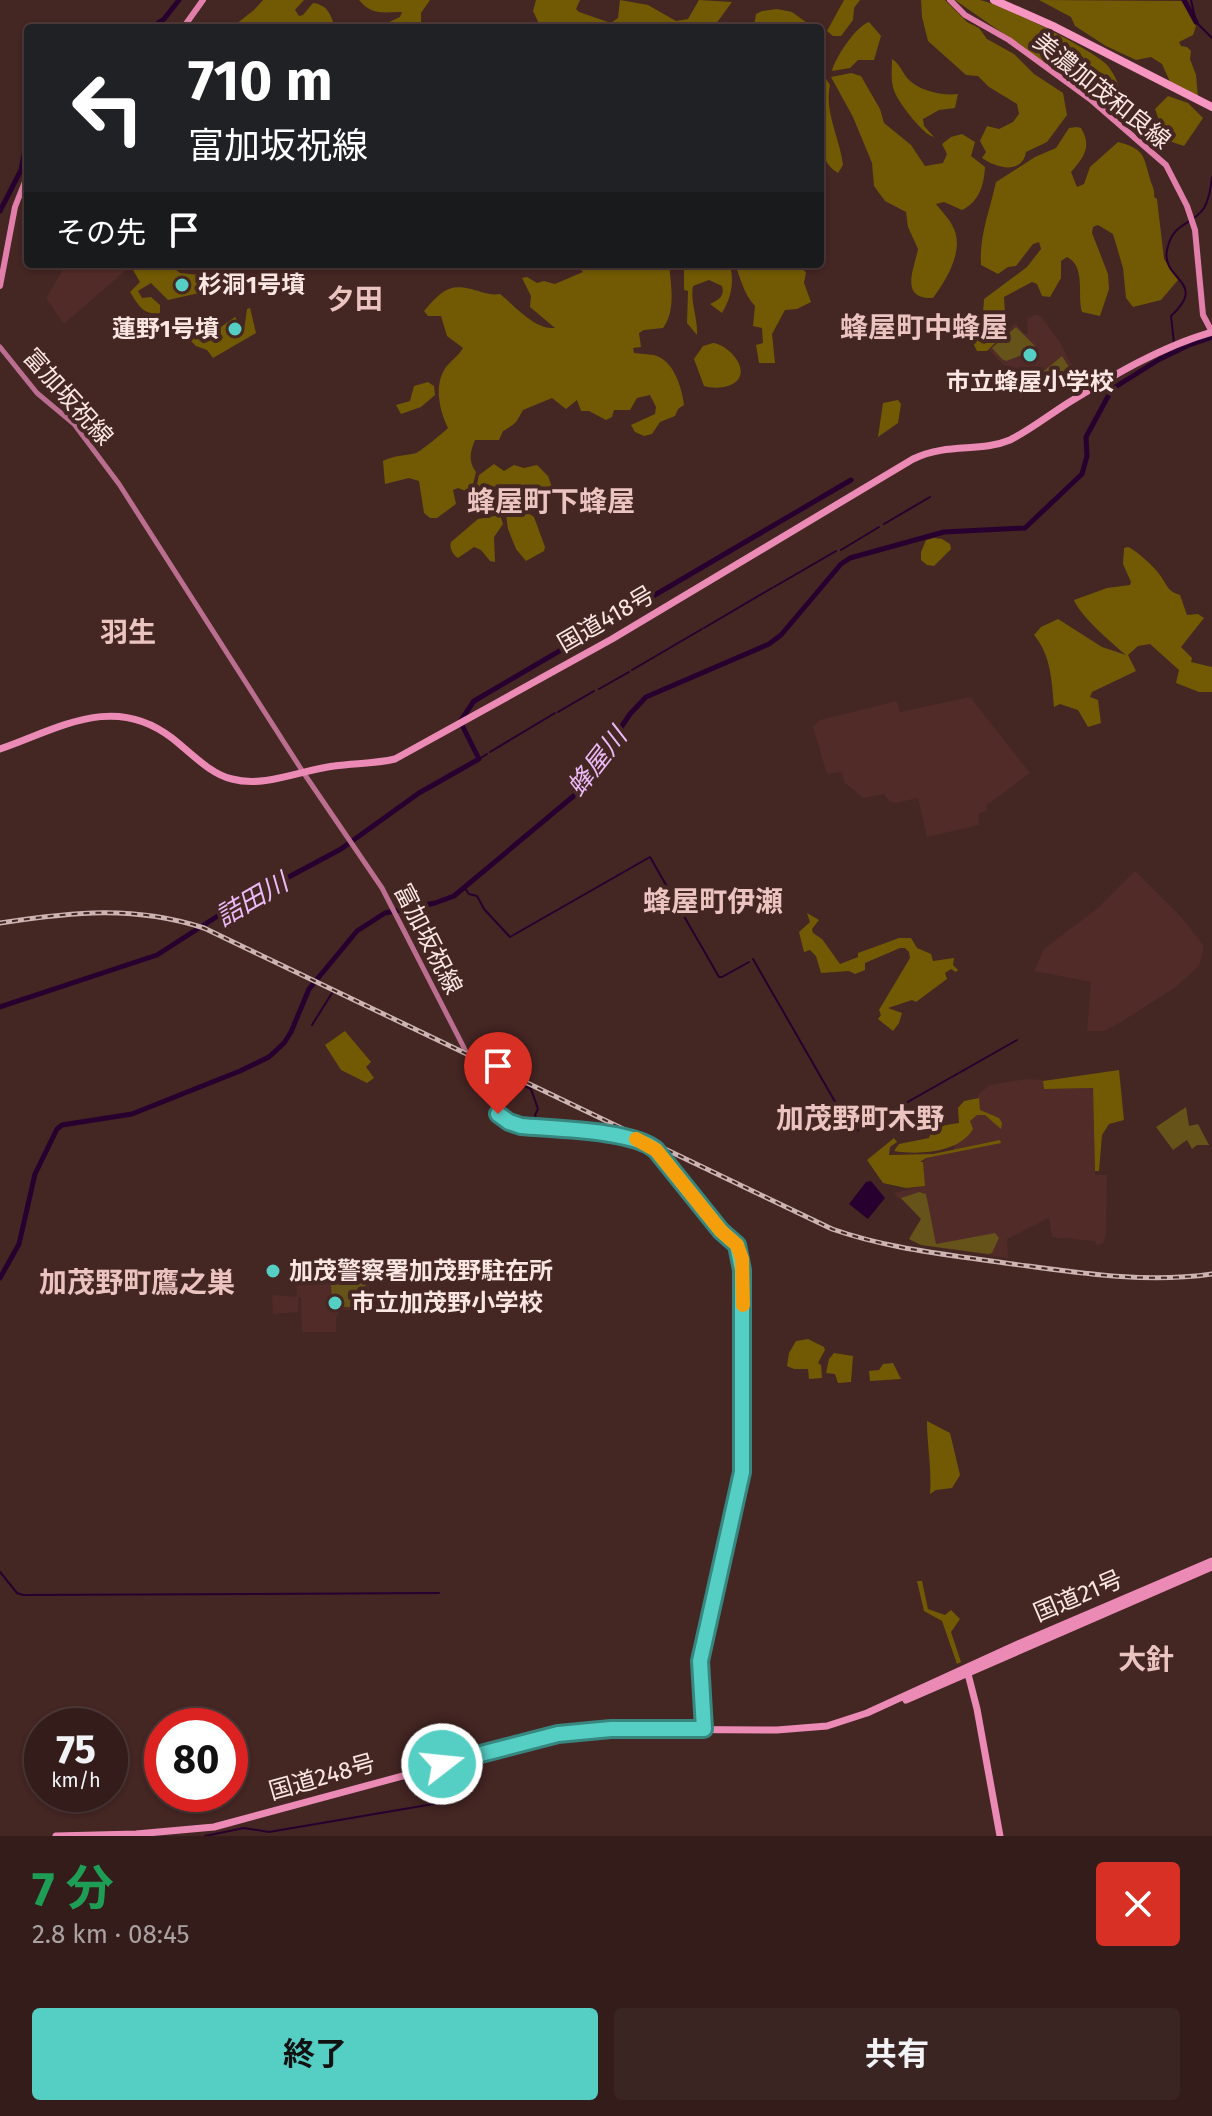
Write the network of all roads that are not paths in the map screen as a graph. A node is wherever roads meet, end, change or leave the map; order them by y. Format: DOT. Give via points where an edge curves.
graph roads {
  1 [pos="203,0"];
  2 [pos="950,0"];
  3 [pos="994,0"];
  4 [pos="186,24"];
  5 [pos="1212,110"];
  6 [pos="24,184"];
  7 [pos="0,286"];
  8 [pos="1212,332"];
  9 [pos="0,347"];
  10 [pos="0,749"];
  11 [pos="303,772"];
  12 [pos="1212,1564"];
  13 [pos="968,1670"];
  14 [pos="704,1731"];
  15 [pos="56,1836"];
  16 [pos="151,1836"];
  17 [pos="1000,1836"];
  1 -- 4 [label="main road"];
  2 -- 8 [label="main road, 美濃加茂和良線" via="1070,84 1166,165 1191,218 1203,315"];
  3 -- 5 [label="highway"];
  6 -- 7 [label="main road"];
  8 -- 11 [label="highway, 国道418号" via="1087,391 1009,440 937,449 913,459 409,754"];
  9 -- 11 [label="main road, 富加坂祝線" via="37,393 74,424 114,477"];
  10 -- 11 [label="highway, 国道418号" via="80,720 121,715 161,730 230,779 246,782"];
  11 -- 14 [label="main road, 富加坂祝線" via="393,907 498,1114 521,1126 644,1142 739,1250 742,1472 700,1661"];
  12 -- 13 [label="highway, 国道21号"];
  13 -- 14 [label="highway, 国道248号" via="827,1726"];
  13 -- 17 [label="highway"];
  14 -- 15 [label="highway, 国道248号" via="558,1734 214,1827"];
  14 -- 16 [label="highway, 国道248号" via="557,1737 237,1825"];
}
